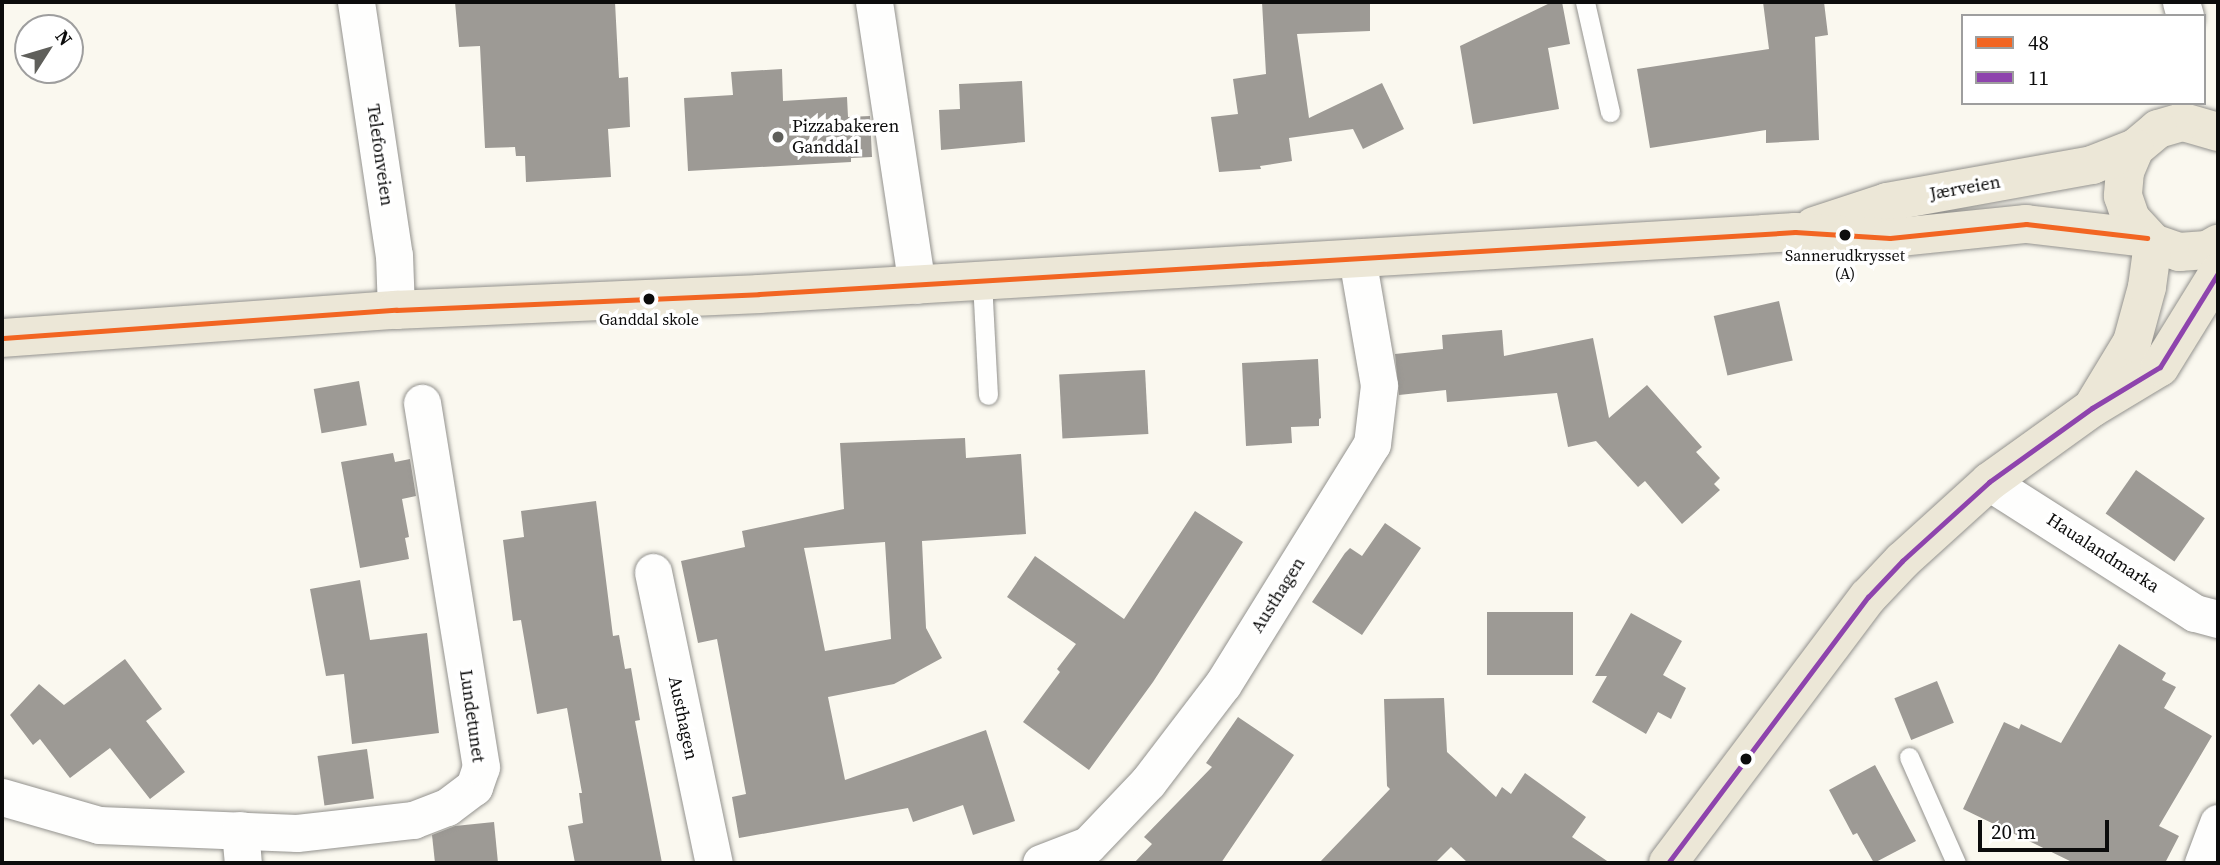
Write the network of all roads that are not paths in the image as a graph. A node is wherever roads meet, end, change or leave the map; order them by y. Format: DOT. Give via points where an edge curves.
graph roads {
  1 [pos="356,2"];
  2 [pos="874,2"];
  3 [pos="1585,2"];
  4 [pos="1610,112"];
  5 [pos="2154,127"];
  6 [pos="2218,132"];
  7 [pos="1795,232"];
  8 [pos="2150,240"];
  9 [pos="2218,244"];
  10 [pos="1357,258"];
  11 [pos="2218,273"];
  12 [pos="982,281"];
  13 [pos="917,285"];
  14 [pos="396,310"];
  15 [pos="2,338"];
  16 [pos="988,395"];
  17 [pos="422,403"];
  18 [pos="2092,408"];
  19 [pos="1989,482"];
  20 [pos="653,572"];
  21 [pos="2218,619"];
  22 [pos="1909,757"];
  23 [pos="2,797"];
  24 [pos="2218,818"];
  25 [pos="242,847"];
  26 [pos="714,863"];
  27 [pos="1041,863"];
  28 [pos="1668,863"];
  29 [pos="1956,863"];
  30 [pos="2203,863"];
  1 -- 14 [label="street, Telefonveien" via="394,255"];
  2 -- 13 [label="street"];
  3 -- 4 [label="lane"];
  5 -- 6 [label="main road, Jærveien" via="2182,122"];
  5 -- 7 [label="main road, Jærveien" via="2092,164 1887,202"];
  5 -- 8 [label="main road" via="2125,171 2123,196 2131,219"];
  7 -- 8 [label="main road, Jærveien" via="1890,238 2026,224"];
  7 -- 10 [label="main road, Jærveien"];
  8 -- 9 [label="main road, Jærveien" via="2179,252 2207,250"];
  8 -- 18 [label="main road" via="2147,287 2132,342"];
  10 -- 12 [label="main road, Jærveien"];
  10 -- 27 [label="street, Austhagen" via="1379,385 1372,444 1223,684 1148,782 1088,845"];
  11 -- 18 [label="main road" via="2160,367"];
  12 -- 13 [label="main road, Jærveien"];
  12 -- 16 [label="lane"];
  13 -- 14 [label="main road, Jærveien"];
  14 -- 15 [label="main road, Jærveien"];
  17 -- 25 [label="street, Lundetunet" via="481,767 474,787 447,807 413,820 297,833"];
  18 -- 19 [label="main road"];
  19 -- 21 [label="street, Haualandmarka" via="2195,613"];
  19 -- 28 [label="main road" via="1868,597"];
  20 -- 26 [label="street, Austhagen"];
  22 -- 29 [label="lane"];
  23 -- 25 [label="street, Lundetunet" via="99,825"];
  24 -- 30 [label="street"];
}
